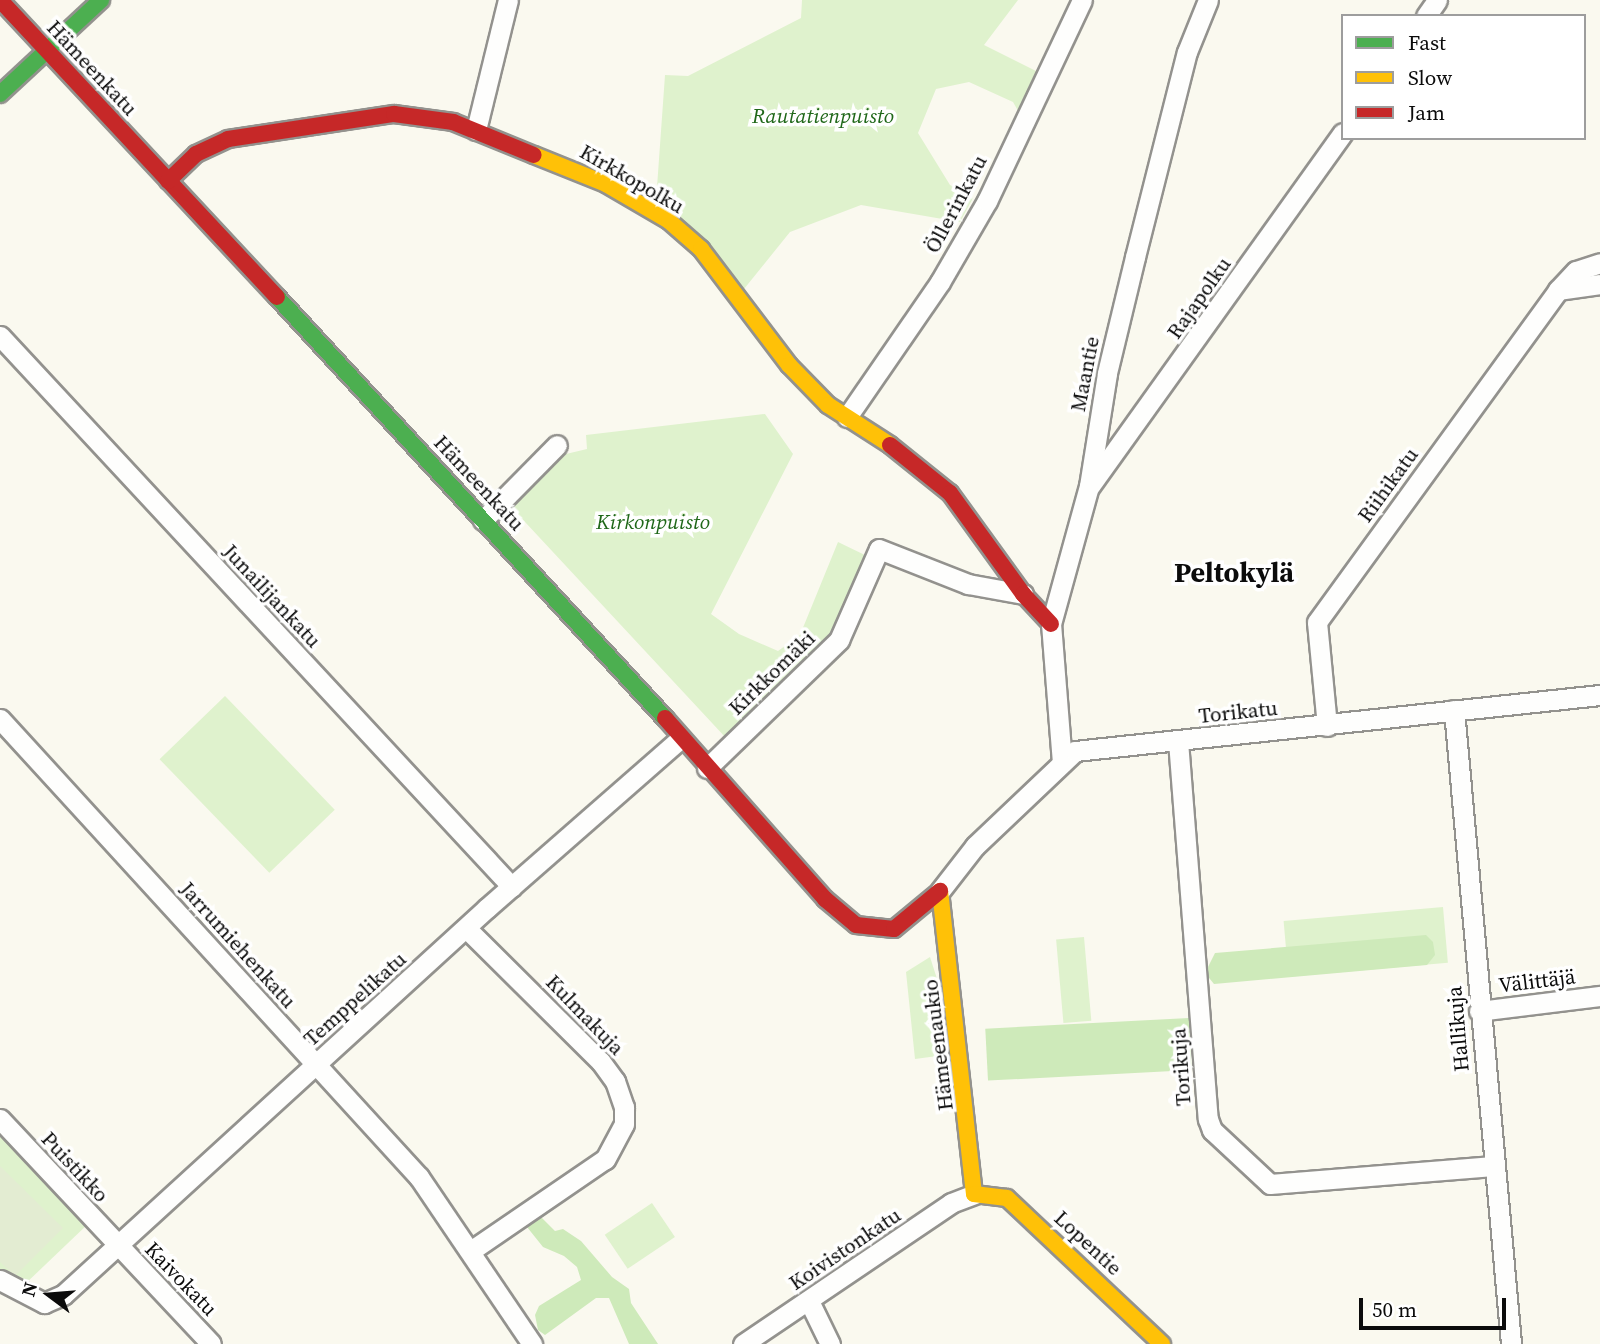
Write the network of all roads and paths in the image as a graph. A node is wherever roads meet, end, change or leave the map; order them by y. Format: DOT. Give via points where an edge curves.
graph roads {
  1 [pos="0,0"];
  2 [pos="101,0"];
  3 [pos="508,0"];
  4 [pos="1082,0"];
  5 [pos="1208,0"];
  6 [pos="47,49"];
  7 [pos="0,94"];
  8 [pos="476,130"];
  9 [pos="1341,136"];
  10 [pos="168,181"];
  11 [pos="1600,263"];
  12 [pos="1600,284"];
  13 [pos="1558,290"];
  14 [pos="0,336"];
  15 [pos="847,417"];
  16 [pos="557,445"];
  17 [pos="1089,486"];
  18 [pos="483,520"];
  19 [pos="1023,594"];
  20 [pos="1051,624"];
  21 [pos="1600,695"];
  22 [pos="1454,710"];
  23 [pos="0,719"];
  24 [pos="1327,726"];
  25 [pos="680,739"];
  26 [pos="1178,741"];
  27 [pos="1062,763"];
  28 [pos="707,768"];
  29 [pos="512,887"];
  30 [pos="940,891"];
  31 [pos="466,928"];
  32 [pos="1600,996"];
  33 [pos="1479,1011"];
  34 [pos="316,1065"];
  35 [pos="0,1119"];
  36 [pos="1493,1166"];
  37 [pos="974,1194"];
  38 [pos="118,1246"];
  39 [pos="472,1250"];
  40 [pos="0,1280"];
  41 [pos="809,1301"];
  42 [pos="211,1344"];
  43 [pos="532,1344"];
  44 [pos="743,1344"];
  45 [pos="830,1344"];
  46 [pos="1162,1344"];
  47 [pos="1511,1344"];
  1 -- 6 [label="street, Hämeenkatu"];
  2 -- 6 [label="street"];
  3 -- 8 [label="street"];
  4 -- 15 [label="street, Öllerinkatu" via="987,201 940,282"];
  5 -- 17 [label="street, Maantie" via="1187,52 1107,373"];
  6 -- 7 [label="street"];
  6 -- 10 [label="street, Hämeenkatu"];
  8 -- 10 [label="street, Kirkkopolku" via="410,115 355,117 228,139 196,154"];
  8 -- 15 [label="street, Kirkkopolku" via="567,165 669,221 721,270 802,380"];
  9 -- 17 [label="street, Rajapolku"];
  10 -- 18 [label="street, Hämeenkatu"];
  11 -- 13 [label="street, Riihikatu" via="1576,271"];
  12 -- 13 [label="street"];
  13 -- 24 [label="street, Riihikatu" via="1317,622"];
  14 -- 29 [label="street, Junailijankatu"];
  15 -- 19 [label="street, Kirkkopolku" via="904,453 950,493"];
  16 -- 18 [label="street"];
  17 -- 20 [label="street, Maantie"];
  18 -- 25 [label="street, Hämeenkatu" via="654,702"];
  19 -- 20 [label="street, Kirkkopolku"];
  19 -- 28 [label="street, Kirkkomäki" via="968,584 879,550 839,640"];
  20 -- 27 [label="street, Maantie"];
  21 -- 22 [label="street, Torikatu"];
  22 -- 24 [label="street, Torikatu"];
  22 -- 33 [label="street, Hallikuja"];
  23 -- 34 [label="street, Jarrumiehenkatu"];
  24 -- 26 [label="street, Torikatu"];
  25 -- 28 [label="street, Hämeenkatu"];
  25 -- 29 [label="street, Temppelikatu"];
  26 -- 27 [label="street, Torikatu" via="1074,751"];
  26 -- 36 [label="street, Torikuja" via="1212,1130 1270,1184"];
  27 -- 30 [label="street, Torikatu" via="975,846"];
  28 -- 30 [label="street, Hämeenkatu" via="825,899 856,925 894,929"];
  29 -- 31 [label="street, Temppelikatu"];
  30 -- 37 [label="street, Hämeenaukio"];
  31 -- 34 [label="street, Temppelikatu"];
  31 -- 39 [label="street, Kulmakuja" via="601,1062 615,1080 624,1107 624,1124 605,1158"];
  32 -- 33 [label="street, Välittäjä"];
  33 -- 36 [label="street, Hallikuja"];
  34 -- 38 [label="street, Temppelikatu"];
  34 -- 39 [label="street, Jarrumiehenkatu" via="419,1177"];
  35 -- 38 [label="street, Puistikko"];
  36 -- 47 [label="street, Hallikuja"];
  37 -- 41 [label="street, Koivistonkatu" via="951,1203"];
  37 -- 46 [label="street, Lopentie" via="1007,1198"];
  38 -- 40 [label="street, Temppelikatu" via="63,1295 44,1303"];
  38 -- 42 [label="street, Kaivokatu"];
  39 -- 43 [label="street, Jarrumiehenkatu"];
  41 -- 44 [label="street, Koivistonkatu"];
  41 -- 45 [label="street"];
}
